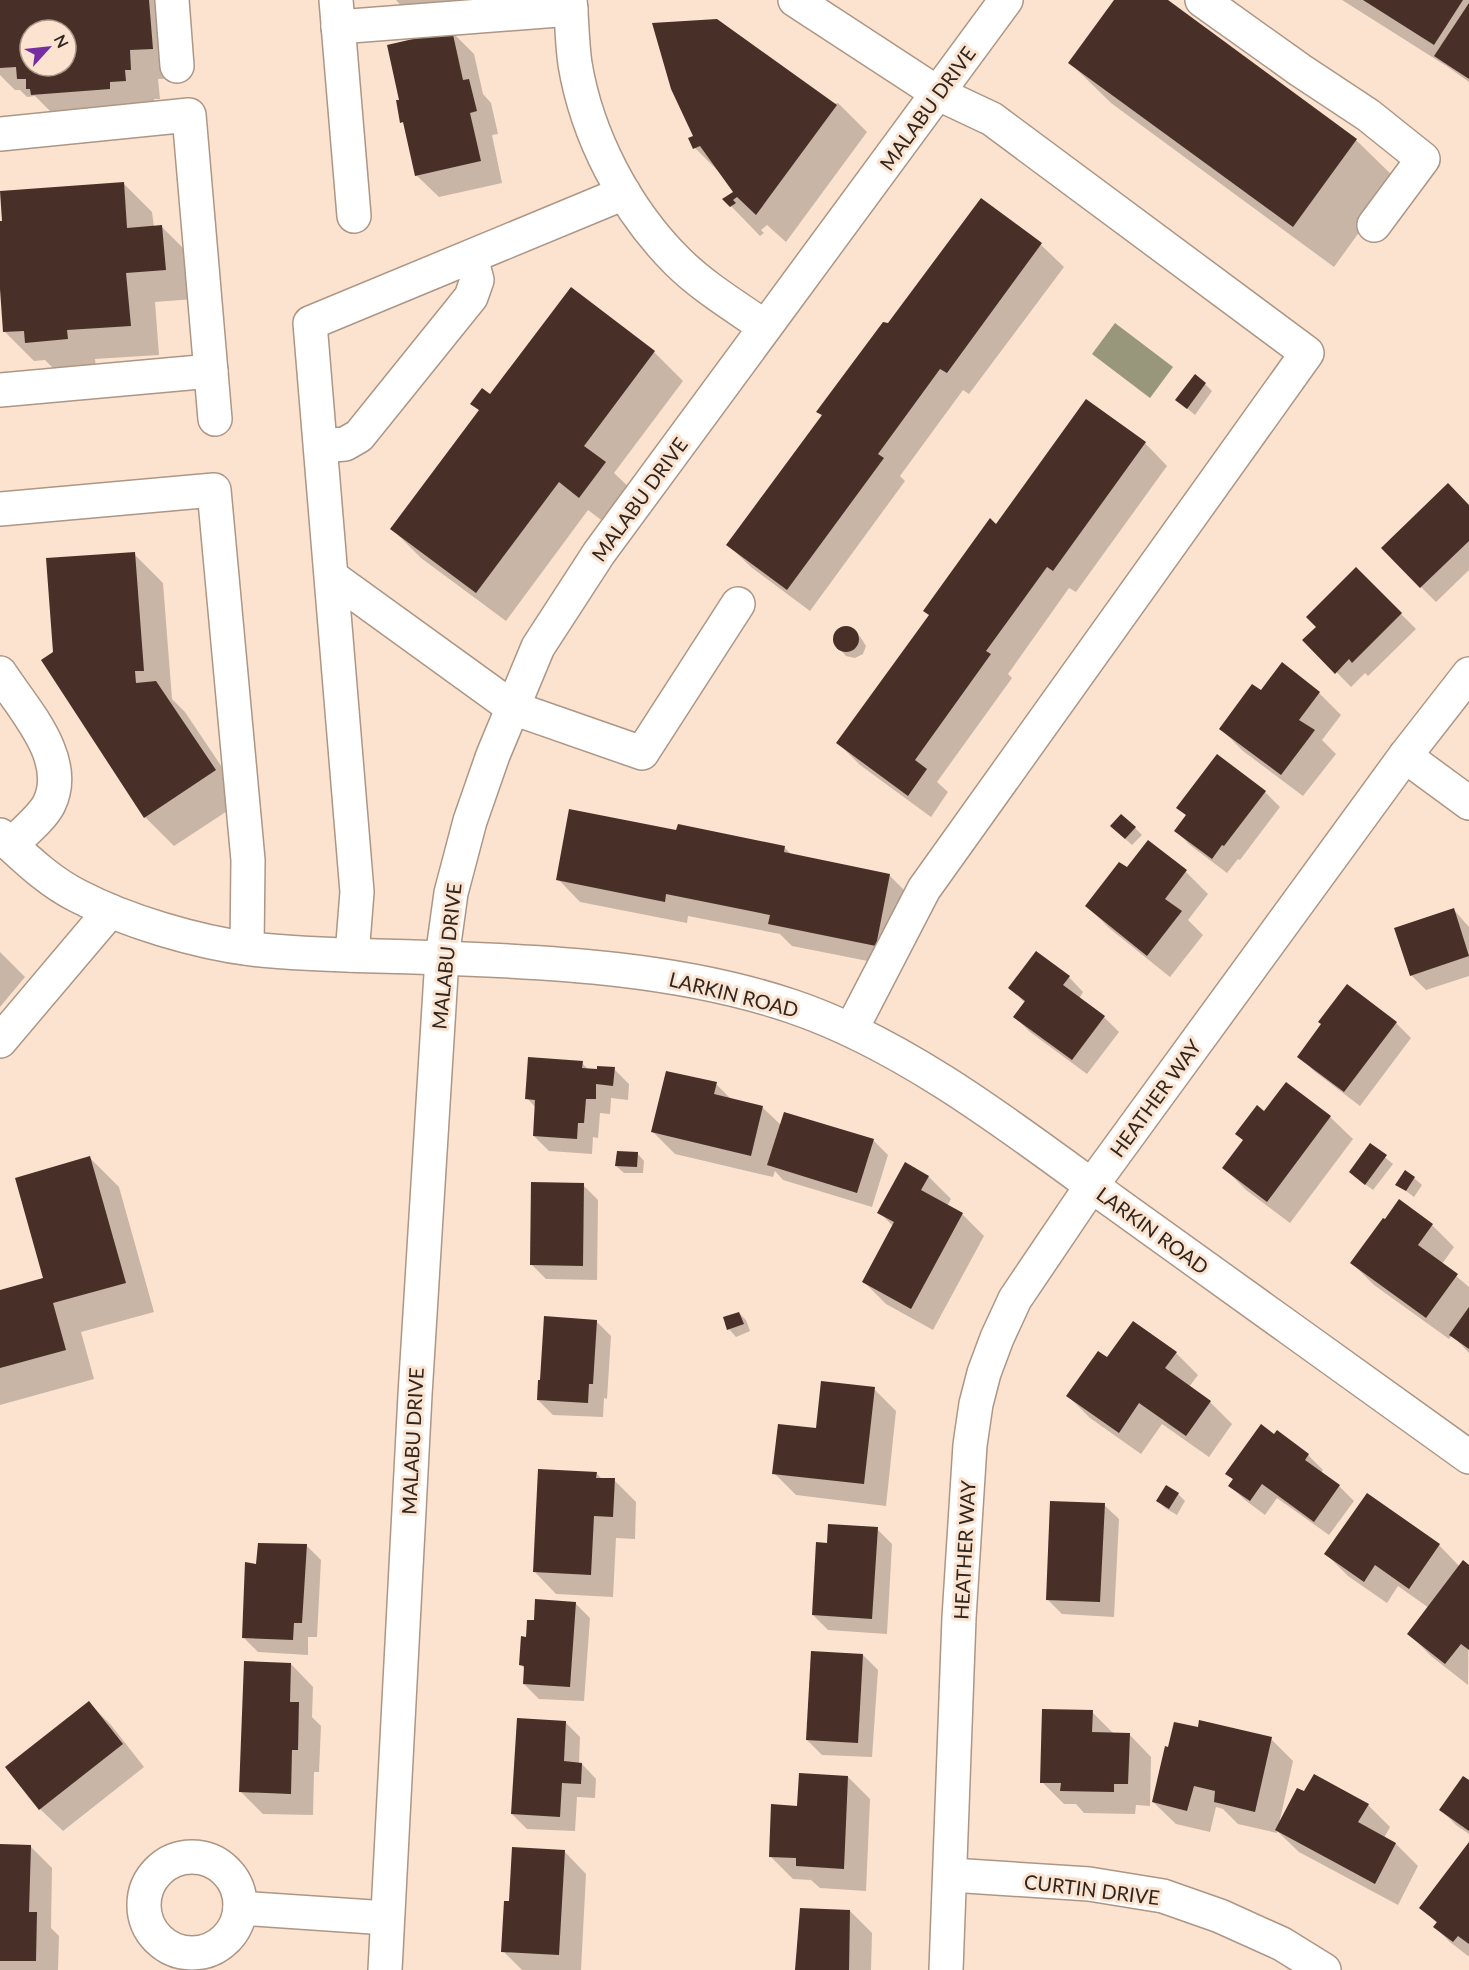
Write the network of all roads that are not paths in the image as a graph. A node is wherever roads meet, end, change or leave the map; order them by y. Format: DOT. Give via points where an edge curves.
graph roads {
  1 [pos="172,0"];
  2 [pos="795,0"];
  3 [pos="1006,0"];
  4 [pos="1202,0"];
  5 [pos="571,4"];
  6 [pos="337,14"];
  7 [pos="177,66"];
  8 [pos="939,94"];
  9 [pos="0,134"];
  10 [pos="624,194"];
  11 [pos="354,216"];
  12 [pos="1374,225"];
  13 [pos="471,257"];
  14 [pos="765,327"];
  15 [pos="211,371"];
  16 [pos="0,390"];
  17 [pos="216,419"];
  18 [pos="321,446"];
  19 [pos="0,509"];
  20 [pos="332,577"];
  21 [pos="738,604"];
  22 [pos="0,673"];
  23 [pos="1469,674"];
  24 [pos="513,708"];
  25 [pos="1405,756"];
  26 [pos="1469,803"];
  27 [pos="6,840"];
  28 [pos="110,912"];
  29 [pos="247,948"];
  30 [pos="352,955"];
  31 [pos="442,958"];
  32 [pos="851,1030"];
  33 [pos="0,1041"];
  34 [pos="1092,1185"];
  35 [pos="1469,1457"];
  36 [pos="951,1875"];
  37 [pos="240,1908"];
  38 [pos="387,1918"];
  39 [pos="385,1970"];
  40 [pos="946,1970"];
  41 [pos="1324,1970"];
  1 -- 7 [label="street"];
  2 -- 8 [label="street"];
  3 -- 8 [label="street, MALABU DRIVE"];
  4 -- 12 [label="street" via="1423,159"];
  5 -- 6 [label="street"];
  5 -- 10 [label="street" via="575,64 591,124"];
  6 -- 11 [label="street"];
  8 -- 14 [label="street, MALABU DRIVE"];
  8 -- 32 [label="street" via="992,119 1307,353 924,889"];
  9 -- 15 [label="street" via="189,115"];
  10 -- 13 [label="street"];
  10 -- 14 [label="street" via="676,260"];
  13 -- 18 [label="street" via="477,280 471,297 359,436 345,444"];
  13 -- 18 [label="street" via="310,323"];
  14 -- 24 [label="street, MALABU DRIVE" via="599,553 538,647"];
  15 -- 16 [label="street"];
  15 -- 17 [label="street"];
  18 -- 20 [label="street"];
  19 -- 29 [label="street" via="214,490 248,860"];
  20 -- 24 [label="street"];
  20 -- 30 [label="street" via="357,892"];
  21 -- 24 [label="street" via="642,753"];
  22 -- 27 [label="street" via="48,745 55,766 55,788 48,807"];
  23 -- 25 [label="street, HEATHER WAY"];
  24 -- 31 [label="street, MALABU DRIVE" via="470,821 451,893"];
  25 -- 26 [label="street"];
  25 -- 34 [label="street, HEATHER WAY"];
  27 -- 28 [label="street, LARKIN ROAD" via="33,866 74,894"];
  28 -- 29 [label="street, LARKIN ROAD" via="207,941"];
  28 -- 33 [label="street"];
  29 -- 30 [label="street, LARKIN ROAD"];
  30 -- 31 [label="street, LARKIN ROAD"];
  31 -- 32 [label="street, LARKIN ROAD" via="660,975 792,1006"];
  31 -- 38 [label="street, MALABU DRIVE"];
  32 -- 34 [label="street, LARKIN ROAD" via="960,1094"];
  34 -- 35 [label="street, LARKIN ROAD"];
  34 -- 36 [label="street, HEATHER WAY" via="1015,1299 984,1373 976,1404 959,1618"];
  36 -- 40 [label="street, HEATHER WAY"];
  36 -- 41 [label="street, CURTIN DRIVE" via="1089,1884 1163,1896 1282,1944"];
  37 -- 38 [label="street"];
  38 -- 39 [label="street, MALABU DRIVE"];
}
